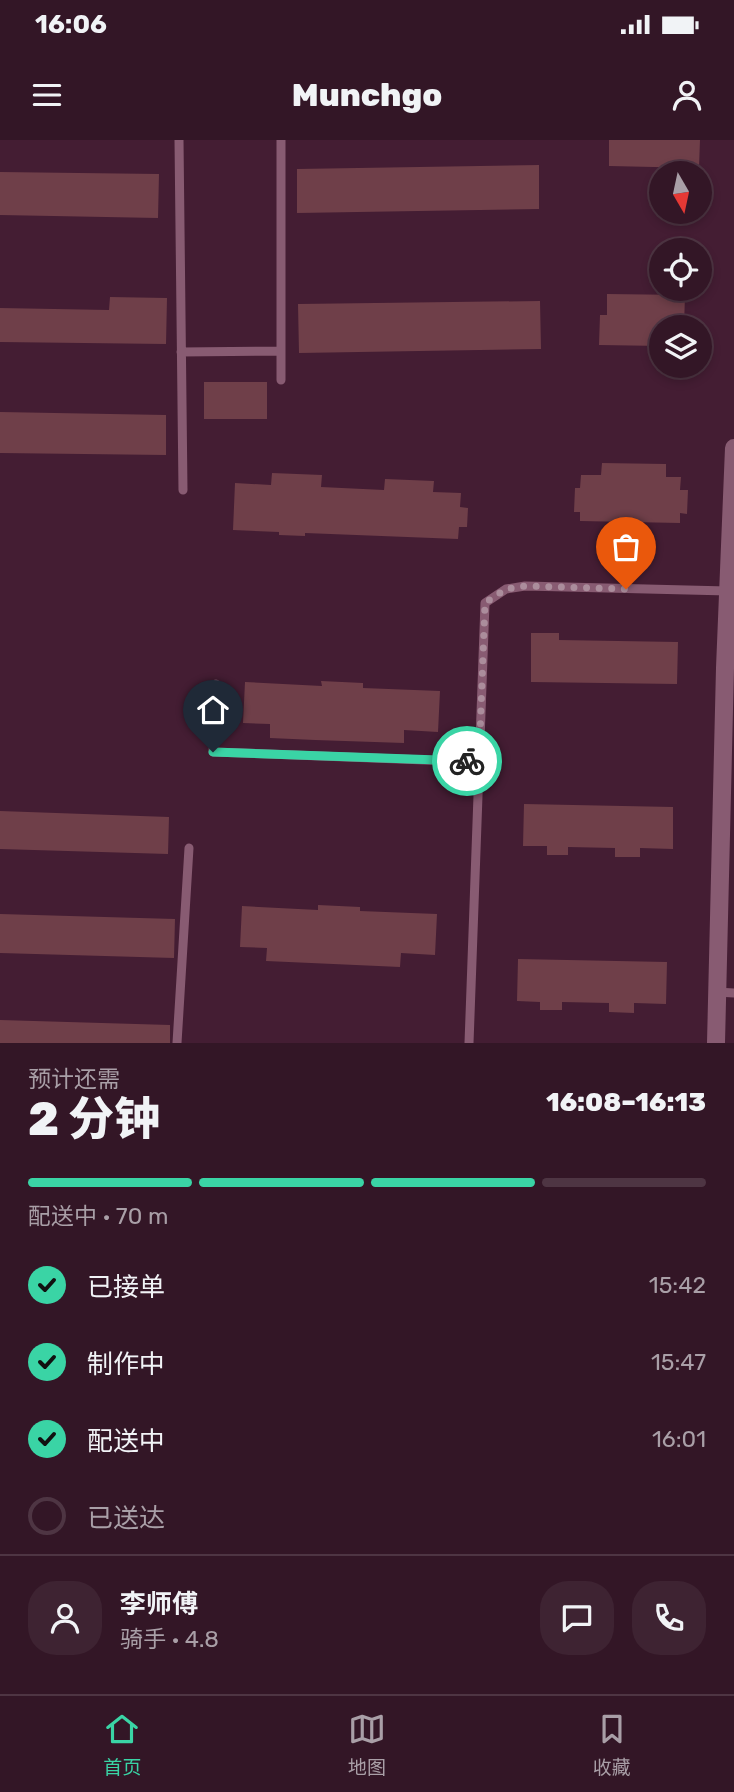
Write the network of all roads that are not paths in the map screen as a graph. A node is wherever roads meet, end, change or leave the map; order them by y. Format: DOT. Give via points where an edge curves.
graph roads {
  1 [pos="179,140"];
  2 [pos="281,140"];
  3 [pos="281,351"];
  4 [pos="181,352"];
  5 [pos="281,380"];
  6 [pos="734,448"];
  7 [pos="183,490"];
  8 [pos="728,592"];
  9 [pos="216,684"];
  10 [pos="479,762"];
  11 [pos="189,848"];
  12 [pos="726,993"];
  13 [pos="177,1043"];
  14 [pos="469,1043"];
  15 [pos="716,1043"];
  1 -- 4 [label="lane"];
  2 -- 3 [label="lane"];
  3 -- 4 [label="lane"];
  3 -- 5 [label="lane"];
  4 -- 7 [label="lane"];
  6 -- 8 [label="street"];
  8 -- 10 [label="lane" via="525,586 494,596 485,603"];
  8 -- 12 [label="street"];
  9 -- 10 [label="lane" via="213,752"];
  10 -- 14 [label="lane"];
  11 -- 13 [label="lane"];
  12 -- 15 [label="street"];
}
